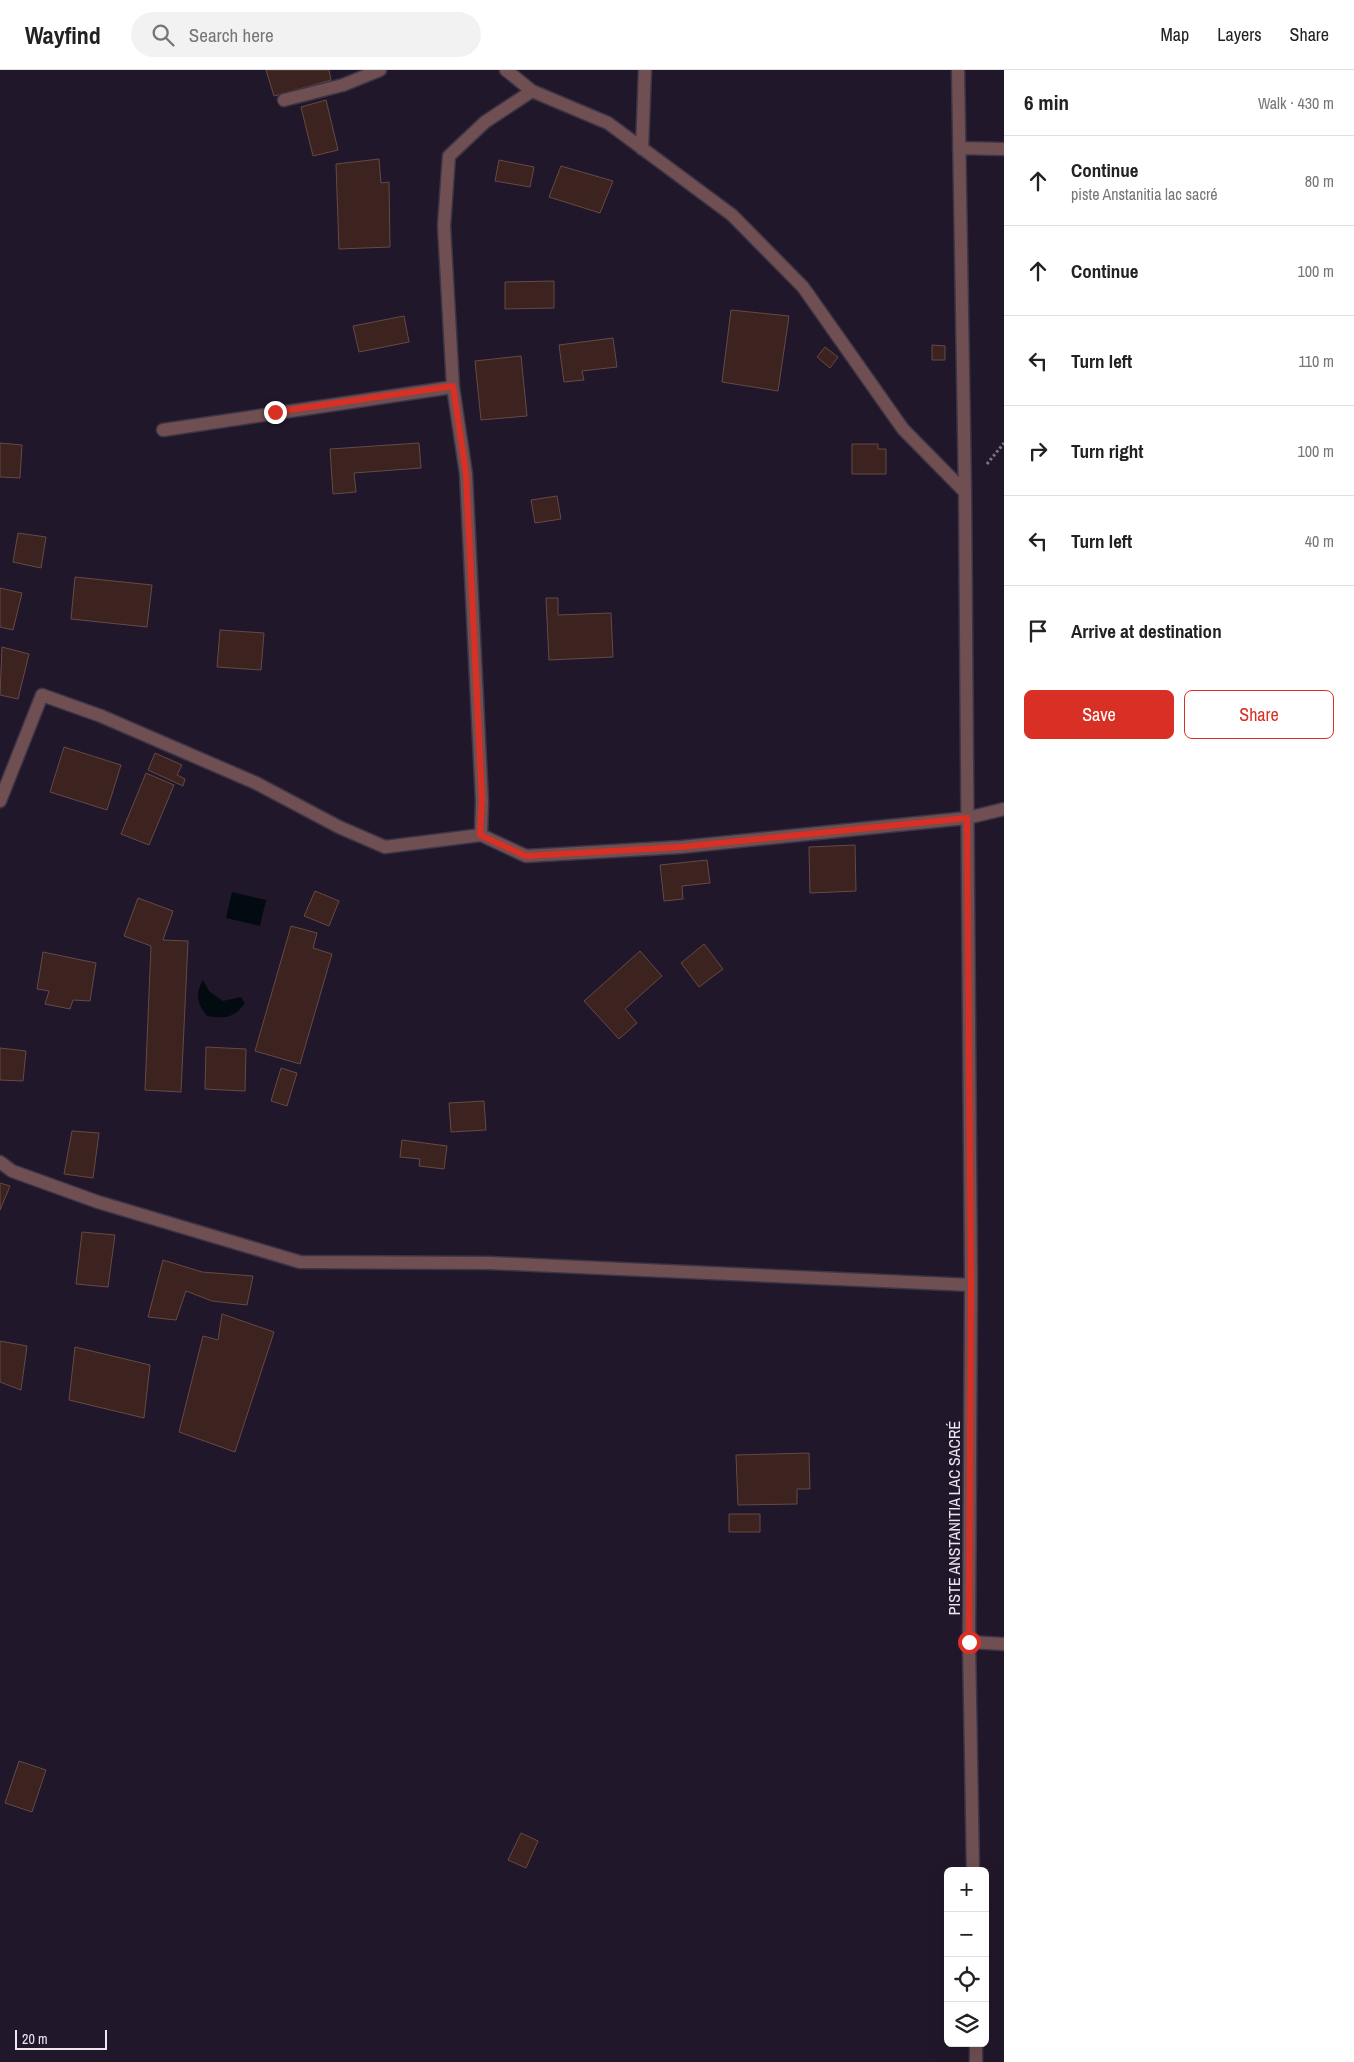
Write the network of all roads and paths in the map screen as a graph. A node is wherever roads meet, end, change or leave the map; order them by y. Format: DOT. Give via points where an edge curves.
graph roads {
  1 [pos="380,70"];
  2 [pos="506,70"];
  3 [pos="645,70"];
  4 [pos="958,70"];
  5 [pos="532,91"];
  6 [pos="284,100"];
  7 [pos="959,148"];
  8 [pos="642,149"];
  9 [pos="1004,149"];
  10 [pos="453,386"];
  11 [pos="163,430"];
  12 [pos="965,492"];
  13 [pos="0,801"];
  14 [pos="1004,809"];
  15 [pos="967,818"];
  16 [pos="480,835"];
  17 [pos="0,1162"];
  18 [pos="971,1285"];
  19 [pos="969,1642"];
  20 [pos="1004,1644"];
  21 [pos="973,1867"];
  22 [pos="976,2047"];
  23 [pos="976,2062"];
  1 -- 6 [label="street" via="343,85"];
  2 -- 5 [label="street"];
  3 -- 8 [label="street"];
  4 -- 7 [label="street, PISTE ANSTANITIA LAC SACRÉ"];
  5 -- 8 [label="street" via="608,123"];
  5 -- 10 [label="street" via="485,122 450,156 444,226"];
  7 -- 9 [label="street"];
  7 -- 12 [label="street, PISTE ANSTANITIA LAC SACRÉ"];
  8 -- 12 [label="street" via="732,215 803,286 903,429"];
  10 -- 11 [label="street"];
  10 -- 16 [label="street" via="466,474 482,800"];
  12 -- 15 [label="street, PISTE ANSTANITIA LAC SACRÉ"];
  13 -- 16 [label="street" via="42,695 101,716 256,783 339,827 385,847"];
  14 -- 15 [label="street"];
  15 -- 16 [label="street" via="681,847 526,856"];
  15 -- 18 [label="street, PISTE ANSTANITIA LAC SACRÉ"];
  17 -- 18 [label="street" via="12,1171 98,1202 300,1262 490,1263"];
  18 -- 19 [label="street, PISTE ANSTANITIA LAC SACRÉ"];
  19 -- 20 [label="street"];
  19 -- 21 [label="street, PISTE ANSTANITIA LAC SACRÉ"];
  22 -- 23 [label="street"];
}
